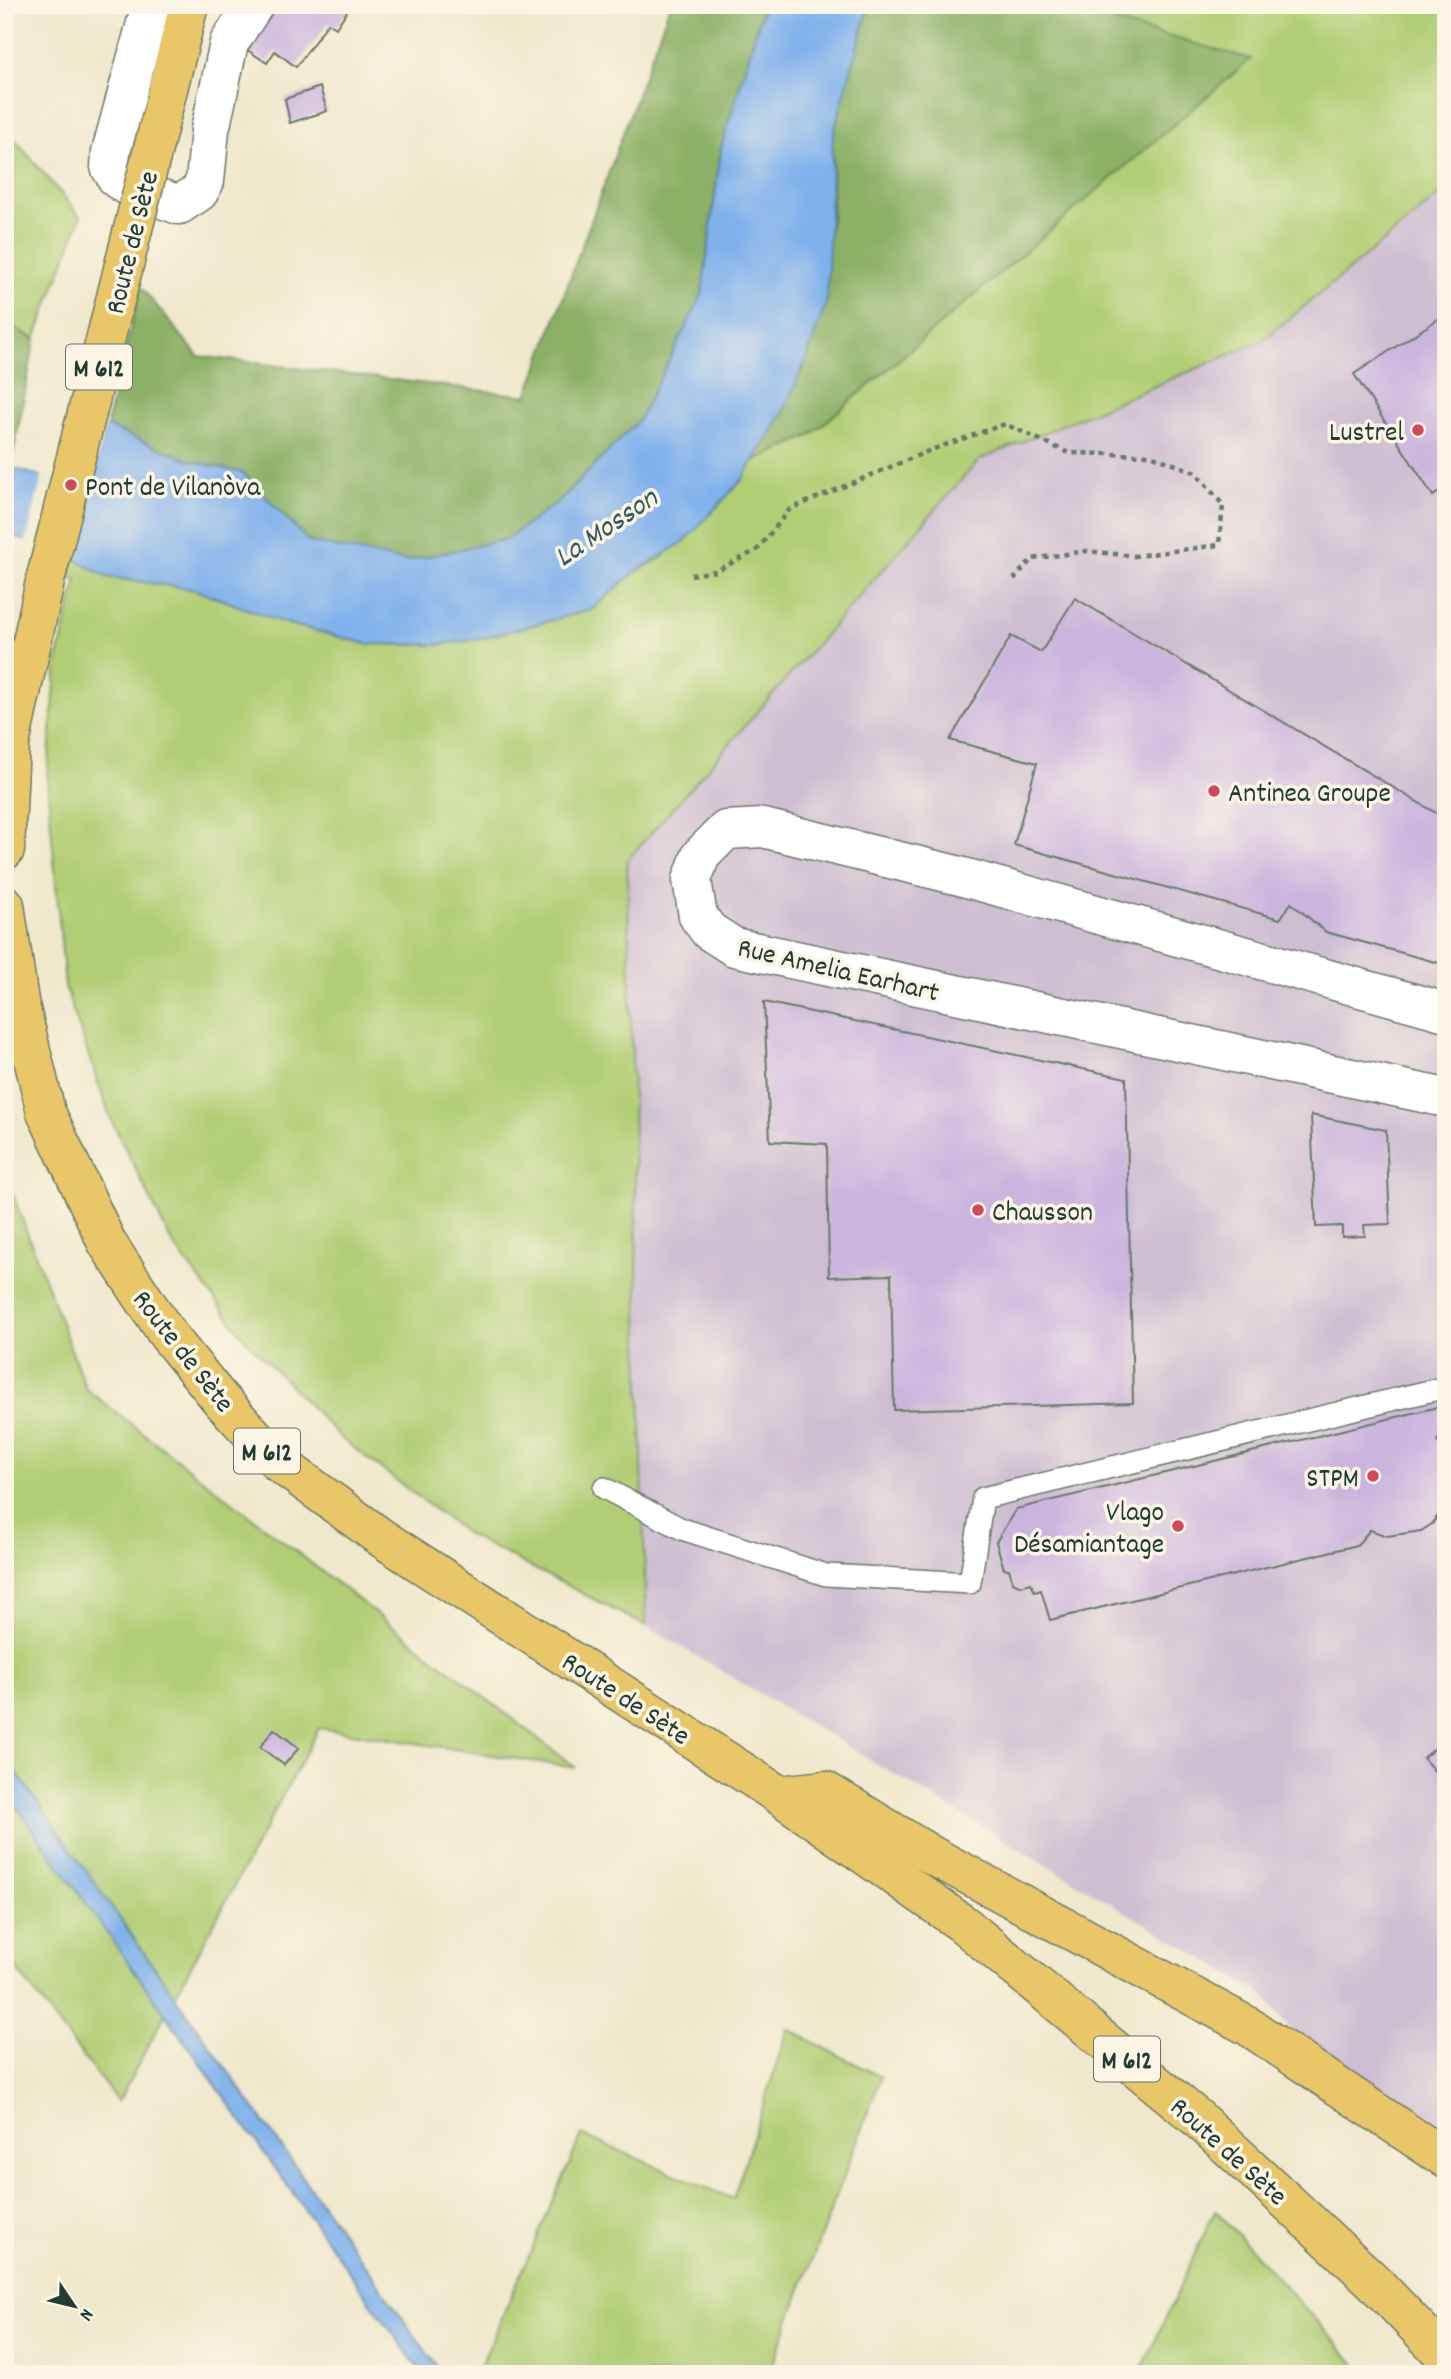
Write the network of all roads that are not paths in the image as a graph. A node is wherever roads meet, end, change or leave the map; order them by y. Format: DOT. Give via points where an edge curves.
graph roads {
  1 [pos="151,5"];
  2 [pos="189,5"];
  3 [pos="254,5"];
  4 [pos="5,850"];
  5 [pos="5,905"];
  6 [pos="1446,1012"];
  7 [pos="1446,1098"];
  8 [pos="1446,1387"];
  9 [pos="604,1488"];
  10 [pos="779,1796"];
  11 [pos="1446,2159"];
  12 [pos="1446,2357"];
  1 -- 3 [label="street" via="110,167 129,187 178,205 190,200 205,181 210,130 229,43"];
  2 -- 4 [label="main road, Route de Sète / M 612, bridge" via="10,744"];
  5 -- 10 [label="main road, Route de Sète / M 612" via="19,1002 46,1112 107,1243 167,1334 220,1399 279,1463 383,1539"];
  6 -- 7 [label="street, Rue Amelia Earhart" via="956,875 763,828 726,830 701,855 692,880 698,916 709,932 734,947"];
  8 -- 9 [label="lane" via="983,1498 970,1583 826,1575 682,1529"];
  10 -- 11 [label="main road" via="824,1790 933,1856 1248,2026"];
  10 -- 12 [label="main road, Route de Sète / M 612" via="963,1924 1196,2117 1373,2281"];
}
